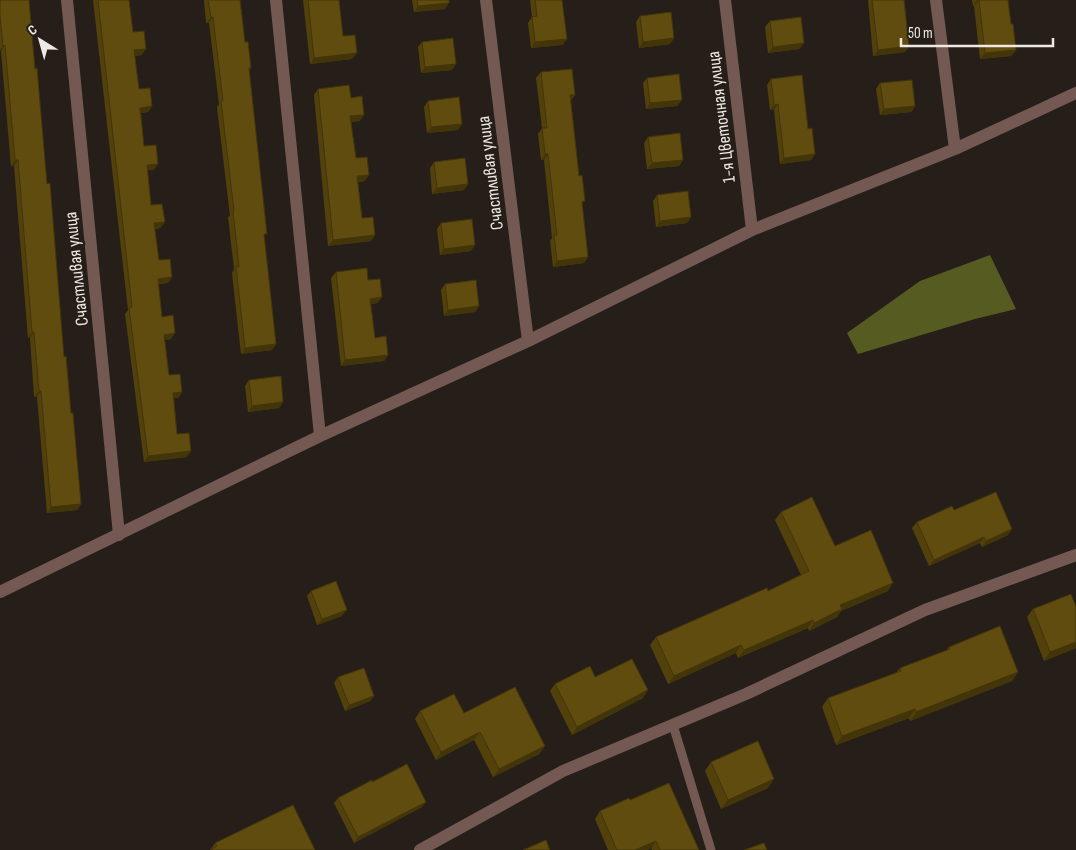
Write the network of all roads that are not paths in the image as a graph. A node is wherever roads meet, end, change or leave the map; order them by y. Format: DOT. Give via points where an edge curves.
graph roads {
  1 [pos="68,0"];
  2 [pos="276,0"];
  3 [pos="486,0"];
  4 [pos="724,0"];
  5 [pos="936,0"];
  6 [pos="1076,93"];
  7 [pos="955,149"];
  8 [pos="752,230"];
  9 [pos="528,341"];
  10 [pos="320,436"];
  11 [pos="119,535"];
  12 [pos="1076,555"];
  13 [pos="0,592"];
  14 [pos="673,726"];
  15 [pos="420,850"];
  16 [pos="711,850"];
  1 -- 11 [label="street, Счастливая улица"];
  2 -- 10 [label="street"];
  3 -- 9 [label="street, Счастливая улица"];
  4 -- 8 [label="street, 1-я Цветочная улица"];
  5 -- 7 [label="street"];
  6 -- 7 [label="street"];
  7 -- 8 [label="street"];
  8 -- 9 [label="street"];
  9 -- 10 [label="street"];
  10 -- 11 [label="street"];
  11 -- 13 [label="street"];
  12 -- 14 [label="street" via="925,610"];
  14 -- 15 [label="street" via="563,771"];
  14 -- 16 [label="lane"];
}
